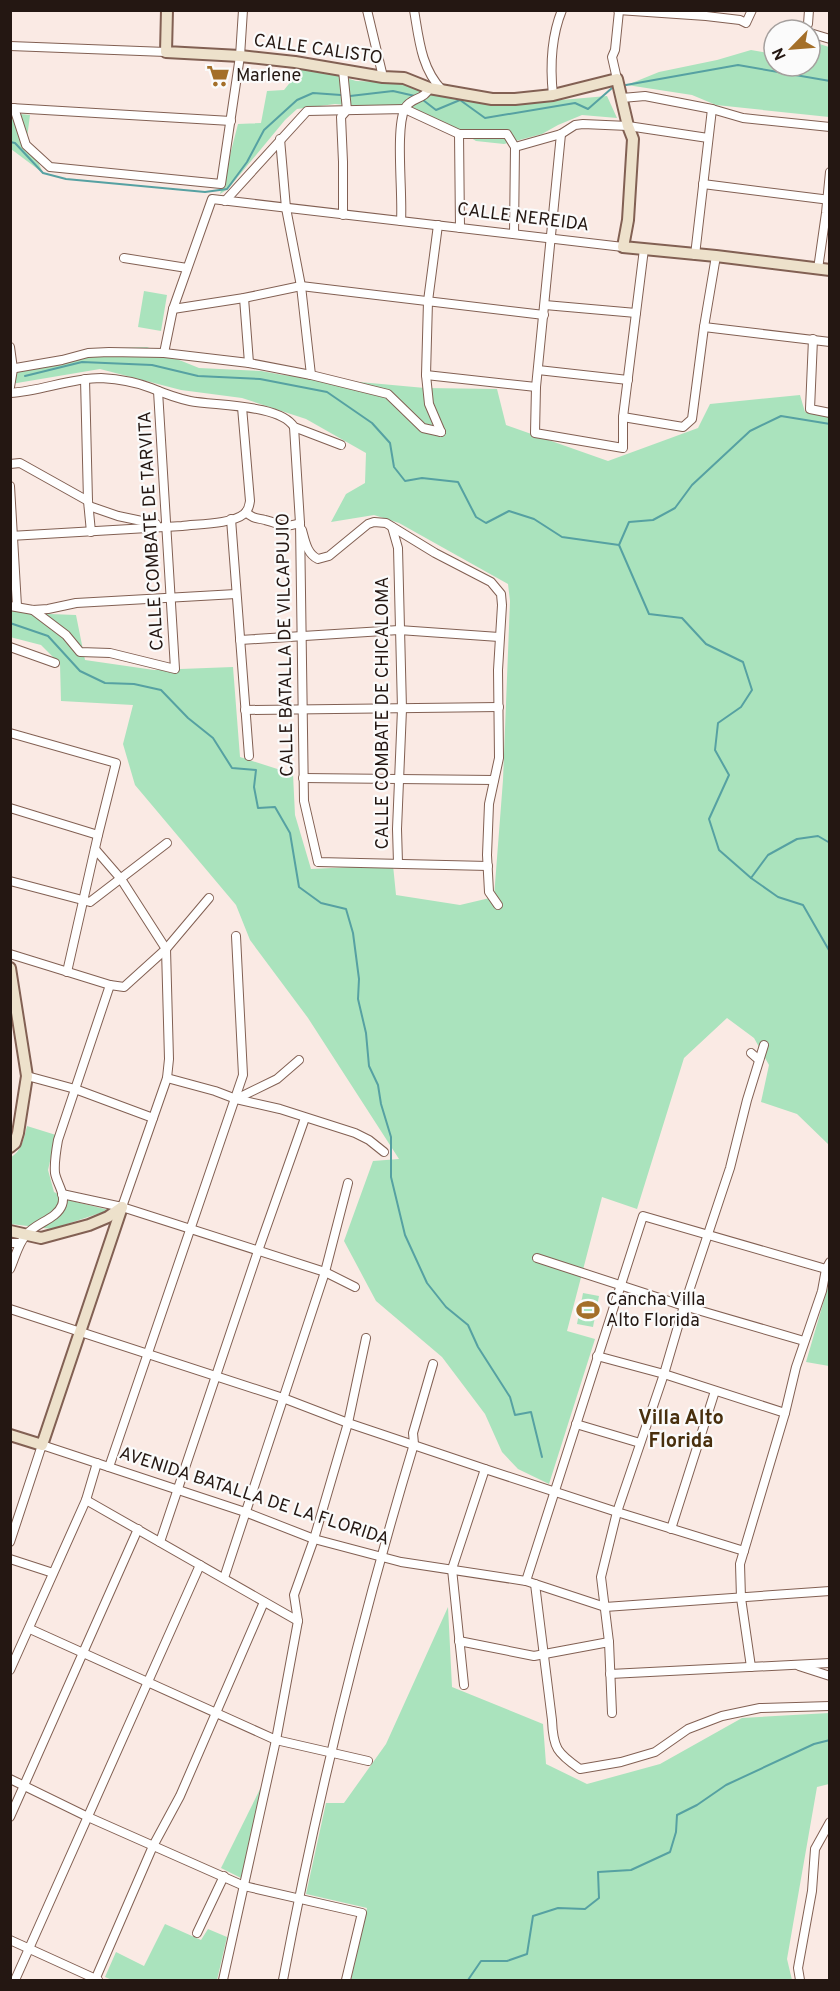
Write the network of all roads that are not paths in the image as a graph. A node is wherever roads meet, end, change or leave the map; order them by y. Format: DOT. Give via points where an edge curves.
graph roads {
  1 [pos="167,10"];
  2 [pos="243,10"];
  3 [pos="367,10"];
  4 [pos="414,10"];
  5 [pos="562,10"];
  6 [pos="752,10"];
  7 [pos="618,11"];
  8 [pos="707,13"];
  9 [pos="10,46"];
  10 [pos="166,52"];
  11 [pos="240,56"];
  12 [pos="343,70"];
  13 [pos="383,76"];
  14 [pos="617,79"];
  15 [pos="429,88"];
  16 [pos="442,90"];
  17 [pos="553,95"];
  18 [pos="622,98"];
  19 [pos="12,108"];
  20 [pos="405,109"];
  21 [pos="712,109"];
  22 [pos="347,111"];
  23 [pos="231,121"];
  24 [pos="628,126"];
  25 [pos="830,127"];
  26 [pos="459,134"];
  27 [pos="561,134"];
  28 [pos="708,138"];
  29 [pos="280,139"];
  30 [pos="515,147"];
  31 [pos="830,172"];
  32 [pos="703,184"];
  33 [pos="828,200"];
  34 [pos="225,201"];
  35 [pos="286,208"];
  36 [pos="343,214"];
  37 [pos="401,221"];
  38 [pos="438,225"];
  39 [pos="460,228"];
  40 [pos="514,234"];
  41 [pos="552,238"];
  42 [pos="623,247"];
  43 [pos="644,249"];
  44 [pos="695,255"];
  45 [pos="716,256"];
  46 [pos="124,258"];
  47 [pos="187,268"];
  48 [pos="818,269"];
  49 [pos="830,270"];
  50 [pos="301,286"];
  51 [pos="244,298"];
  52 [pos="428,301"];
  53 [pos="545,305"];
  54 [pos="172,309"];
  55 [pos="636,313"];
  56 [pos="544,315"];
  57 [pos="704,327"];
  58 [pos="813,339"];
  59 [pos="830,342"];
  60 [pos="10,347"];
  61 [pos="165,353"];
  62 [pos="249,363"];
  63 [pos="12,369"];
  64 [pos="538,370"];
  65 [pos="311,375"];
  66 [pos="426,375"];
  67 [pos="85,379"];
  68 [pos="628,380"];
  69 [pos="10,387"];
  70 [pos="536,387"];
  71 [pos="158,391"];
  72 [pos="10,393"];
  73 [pos="242,406"];
  74 [pos="830,414"];
  75 [pos="623,417"];
  76 [pos="294,427"];
  77 [pos="341,445"];
  78 [pos="10,464"];
  79 [pos="10,486"];
  80 [pos="89,503"];
  81 [pos="246,512"];
  82 [pos="231,519"];
  83 [pos="300,523"];
  84 [pos="166,526"];
  85 [pos="392,527"];
  86 [pos="91,532"];
  87 [pos="12,536"];
  88 [pos="236,594"];
  89 [pos="171,599"];
  90 [pos="14,606"];
  91 [pos="33,610"];
  92 [pos="399,630"];
  93 [pos="303,637"];
  94 [pos="499,637"];
  95 [pos="240,640"];
  96 [pos="10,646"];
  97 [pos="55,663"];
  98 [pos="499,707"];
  99 [pos="402,709"];
  100 [pos="303,710"];
  101 [pos="245,711"];
  102 [pos="10,733"];
  103 [pos="249,756"];
  104 [pos="303,778"];
  105 [pos="398,779"];
  106 [pos="494,780"];
  107 [pos="10,808"];
  108 [pos="98,835"];
  109 [pos="167,843"];
  110 [pos="95,849"];
  111 [pos="398,863"];
  112 [pos="488,866"];
  113 [pos="121,879"];
  114 [pos="10,881"];
  115 [pos="209,898"];
  116 [pos="84,902"];
  117 [pos="498,905"];
  118 [pos="236,936"];
  119 [pos="166,949"];
  120 [pos="10,954"];
  121 [pos="10,968"];
  122 [pos="67,972"];
  123 [pos="110,985"];
  124 [pos="764,1045"];
  125 [pos="752,1053"];
  126 [pos="299,1060"];
  127 [pos="759,1060"];
  128 [pos="27,1076"];
  129 [pos="167,1078"];
  130 [pos="75,1089"];
  131 [pos="236,1099"];
  132 [pos="153,1118"];
  133 [pos="305,1118"];
  134 [pos="10,1148"];
  135 [pos="384,1152"];
  136 [pos="348,1183"];
  137 [pos="62,1194"];
  138 [pos="122,1208"];
  139 [pos="190,1229"];
  140 [pos="10,1231"];
  141 [pos="707,1236"];
  142 [pos="23,1239"];
  143 [pos="10,1243"];
  144 [pos="258,1251"];
  145 [pos="537,1258"];
  146 [pos="828,1266"];
  147 [pos="10,1269"];
  148 [pos="325,1272"];
  149 [pos="621,1284"];
  150 [pos="355,1287"];
  151 [pos="684,1306"];
  152 [pos="10,1309"];
  153 [pos="78,1331"];
  154 [pos="366,1338"];
  155 [pos="804,1341"];
  156 [pos="147,1354"];
  157 [pos="597,1356"];
  158 [pos="433,1364"];
  159 [pos="664,1374"];
  160 [pos="216,1376"];
  161 [pos="715,1390"];
  162 [pos="283,1398"];
  163 [pos="785,1413"];
  164 [pos="348,1423"];
  165 [pos="576,1424"];
  166 [pos="10,1435"];
  167 [pos="640,1443"];
  168 [pos="414,1444"];
  169 [pos="42,1445"];
  170 [pos="97,1463"];
  171 [pos="109,1467"];
  172 [pos="484,1469"];
  173 [pos="177,1490"];
  174 [pos="554,1492"];
  175 [pos="86,1500"];
  176 [pos="245,1512"];
  177 [pos="617,1512"];
  178 [pos="138,1529"];
  179 [pos="671,1529"];
  180 [pos="314,1539"];
  181 [pos="10,1542"];
  182 [pos="160,1542"];
  183 [pos="744,1551"];
  184 [pos="380,1557"];
  185 [pos="10,1559"];
  186 [pos="200,1564"];
  187 [pos="452,1569"];
  188 [pos="53,1573"];
  189 [pos="224,1578"];
  190 [pos="526,1581"];
  191 [pos="535,1584"];
  192 [pos="830,1591"];
  193 [pos="741,1598"];
  194 [pos="264,1602"];
  195 [pos="605,1607"];
  196 [pos="298,1620"];
  197 [pos="30,1629"];
  198 [pos="459,1641"];
  199 [pos="609,1642"];
  200 [pos="83,1652"];
  201 [pos="543,1654"];
  202 [pos="830,1663"];
  203 [pos="795,1665"];
  204 [pos="751,1667"];
  205 [pos="10,1670"];
  206 [pos="610,1674"];
  207 [pos="830,1676"];
  208 [pos="148,1682"];
  209 [pos="464,1685"];
  210 [pos="830,1706"];
  211 [pos="215,1713"];
  212 [pos="612,1713"];
  213 [pos="276,1740"];
  214 [pos="332,1753"];
  215 [pos="368,1761"];
  216 [pos="10,1779"];
  217 [pos="25,1786"];
  218 [pos="10,1817"];
  219 [pos="88,1817"];
  220 [pos="830,1822"];
  221 [pos="153,1846"];
  222 [pos="224,1876"];
  223 [pos="244,1886"];
  224 [pos="298,1898"];
  225 [pos="197,1933"];
  226 [pos="10,1940"];
  227 [pos="29,1948"];
  228 [pos="15,1980"];
  229 [pos="97,1980"];
  230 [pos="223,1980"];
  231 [pos="283,1980"];
  232 [pos="346,1980"];
  233 [pos="800,1980"];
  1 -- 10 [label="street"];
  2 -- 11 [label="street"];
  3 -- 13 [label="street"];
  4 -- 16 [label="street" via="426,65"];
  5 -- 17 [label="street" via="553,49"];
  6 -- 8 [label="street" via="746,23"];
  7 -- 8 [label="street"];
  7 -- 14 [label="street" via="612,57"];
  9 -- 10 [label="street, CALLE CALISTO"];
  10 -- 11 [label="street, CALLE CALISTO"];
  11 -- 12 [label="street, CALLE CALISTO"];
  11 -- 23 [label="street"];
  12 -- 13 [label="street, CALLE CALISTO"];
  12 -- 22 [label="street"];
  13 -- 15 [label="street, CALLE CALISTO" via="404,78"];
  14 -- 17 [label="street, CALLE CALISTO"];
  14 -- 18 [label="street"];
  15 -- 16 [label="street, CALLE CALISTO"];
  15 -- 20 [label="street"];
  16 -- 17 [label="street, CALLE CALISTO" via="492,99"];
  18 -- 21 [label="street" via="645,96"];
  18 -- 24 [label="street"];
  19 -- 23 [label="street"];
  19 -- 23 [label="street" via="26,144 50,167 221,184"];
  20 -- 22 [label="street"];
  20 -- 26 [label="street"];
  20 -- 37 [label="street" via="401,124"];
  21 -- 25 [label="street" via="743,118"];
  21 -- 28 [label="street"];
  22 -- 29 [label="street" via="307,111"];
  22 -- 36 [label="street" via="341,117"];
  24 -- 27 [label="street" via="583,124"];
  24 -- 28 [label="street"];
  24 -- 42 [label="street" via="633,139 632,174"];
  26 -- 30 [label="street" via="507,134"];
  26 -- 39 [label="street"];
  27 -- 30 [label="street"];
  27 -- 41 [label="street"];
  28 -- 32 [label="street"];
  29 -- 34 [label="street"];
  29 -- 35 [label="street"];
  30 -- 40 [label="street"];
  31 -- 33 [label="street"];
  32 -- 33 [label="street"];
  32 -- 44 [label="street"];
  33 -- 48 [label="street"];
  34 -- 35 [label="street, CALLE NEREIDA"];
  34 -- 47 [label="street, CALLE NEREIDA" via="212,199"];
  35 -- 36 [label="street, CALLE NEREIDA"];
  35 -- 50 [label="street"];
  36 -- 37 [label="street, CALLE NEREIDA"];
  37 -- 38 [label="street, CALLE NEREIDA"];
  38 -- 39 [label="street, CALLE NEREIDA"];
  38 -- 52 [label="street"];
  39 -- 40 [label="street, CALLE NEREIDA"];
  40 -- 41 [label="street, CALLE NEREIDA"];
  41 -- 42 [label="street, CALLE NEREIDA"];
  41 -- 53 [label="street"];
  42 -- 43 [label="street, CALLE NEREIDA"];
  43 -- 44 [label="street, CALLE NEREIDA"];
  43 -- 55 [label="street"];
  44 -- 45 [label="street, CALLE NEREIDA"];
  45 -- 48 [label="street, CALLE NEREIDA"];
  45 -- 57 [label="street"];
  46 -- 47 [label="street"];
  47 -- 54 [label="street"];
  48 -- 49 [label="street, CALLE NEREIDA"];
  50 -- 51 [label="street"];
  50 -- 52 [label="street"];
  50 -- 65 [label="street"];
  51 -- 54 [label="street"];
  51 -- 62 [label="street"];
  52 -- 56 [label="street"];
  52 -- 66 [label="street"];
  53 -- 55 [label="street"];
  53 -- 56 [label="street"];
  54 -- 61 [label="street"];
  55 -- 68 [label="street"];
  56 -- 64 [label="street"];
  57 -- 58 [label="street"];
  57 -- 75 [label="street" via="692,419 683,427"];
  58 -- 59 [label="street"];
  58 -- 74 [label="street" via="810,409"];
  60 -- 63 [label="street"];
  61 -- 62 [label="street"];
  61 -- 63 [label="street" via="88,353"];
  62 -- 65 [label="street"];
  63 -- 69 [label="street"];
  64 -- 68 [label="street"];
  64 -- 70 [label="street"];
  65 -- 66 [label="street" via="388,394 423,428 441,432 429,404"];
  66 -- 70 [label="street"];
  67 -- 71 [label="street" via="119,380"];
  67 -- 72 [label="street"];
  67 -- 80 [label="street"];
  68 -- 75 [label="street"];
  70 -- 75 [label="street" via="535,433 623,448"];
  71 -- 73 [label="street" via="189,401"];
  71 -- 84 [label="street, CALLE COMBATE DE TARVITA"];
  73 -- 76 [label="street" via="284,416"];
  73 -- 81 [label="street" via="250,501"];
  76 -- 77 [label="street"];
  76 -- 83 [label="street, CALLE BATALLA DE VILCAPUJIO"];
  78 -- 80 [label="street" via="20,463"];
  79 -- 87 [label="street"];
  80 -- 84 [label="street" via="118,516"];
  80 -- 86 [label="street"];
  81 -- 82 [label="street"];
  81 -- 83 [label="street" via="281,526"];
  82 -- 84 [label="street"];
  82 -- 88 [label="street"];
  83 -- 85 [label="street" via="309,550 318,559 329,556 368,524 381,522"];
  83 -- 93 [label="street, CALLE BATALLA DE VILCAPUJIO"];
  84 -- 86 [label="street"];
  84 -- 89 [label="street, CALLE COMBATE DE TARVITA"];
  85 -- 92 [label="street, CALLE COMBATE DE CHICALOMA" via="398,548"];
  85 -- 94 [label="street" via="497,587 502,605"];
  86 -- 87 [label="street"];
  87 -- 90 [label="street"];
  88 -- 89 [label="street"];
  88 -- 95 [label="street"];
  89 -- 91 [label="street" via="76,603"];
  89 -- 91 [label="street, CALLE COMBATE DE TARVITA" via="175,669 110,653 80,652 66,635"];
  90 -- 91 [label="street"];
  92 -- 93 [label="street"];
  92 -- 94 [label="street"];
  92 -- 99 [label="street, CALLE COMBATE DE CHICALOMA"];
  93 -- 95 [label="street"];
  93 -- 100 [label="street, CALLE BATALLA DE VILCAPUJIO"];
  94 -- 98 [label="street"];
  95 -- 101 [label="street"];
  96 -- 97 [label="street"];
  98 -- 99 [label="street"];
  98 -- 106 [label="street" via="499,758"];
  99 -- 100 [label="street"];
  99 -- 105 [label="street, CALLE COMBATE DE CHICALOMA"];
  100 -- 101 [label="street"];
  100 -- 104 [label="street, CALLE BATALLA DE VILCAPUJIO"];
  101 -- 103 [label="street"];
  102 -- 108 [label="street" via="116,763"];
  104 -- 105 [label="street"];
  104 -- 111 [label="street, CALLE BATALLA DE VILCAPUJIO" via="304,801 318,861"];
  105 -- 106 [label="street"];
  105 -- 111 [label="street, CALLE COMBATE DE CHICALOMA"];
  106 -- 112 [label="street" via="489,804"];
  107 -- 108 [label="street"];
  108 -- 110 [label="street"];
  109 -- 113 [label="street"];
  110 -- 113 [label="street"];
  110 -- 116 [label="street"];
  111 -- 112 [label="street"];
  112 -- 117 [label="street" via="489,892"];
  113 -- 116 [label="street" via="90,902"];
  113 -- 119 [label="street"];
  114 -- 116 [label="street"];
  115 -- 119 [label="street"];
  116 -- 122 [label="street"];
  118 -- 131 [label="street" via="243,1075"];
  119 -- 123 [label="street" via="124,987"];
  119 -- 129 [label="street"];
  120 -- 122 [label="street"];
  121 -- 128 [label="street"];
  122 -- 123 [label="street"];
  123 -- 130 [label="street"];
  124 -- 127 [label="street"];
  125 -- 127 [label="street"];
  126 -- 131 [label="street" via="277,1079"];
  127 -- 141 [label="street"];
  128 -- 130 [label="street"];
  128 -- 134 [label="street" via="18,1133"];
  129 -- 131 [label="street"];
  129 -- 132 [label="street"];
  130 -- 132 [label="street"];
  130 -- 137 [label="street" via="55,1157"];
  131 -- 133 [label="street" via="280,1108"];
  131 -- 139 [label="street"];
  132 -- 138 [label="street"];
  133 -- 135 [label="street" via="355,1133"];
  133 -- 144 [label="street"];
  136 -- 148 [label="street"];
  137 -- 138 [label="street"];
  137 -- 142 [label="street" via="61,1208"];
  138 -- 139 [label="street"];
  138 -- 142 [label="street" via="79,1227"];
  138 -- 153 [label="street"];
  139 -- 144 [label="street"];
  139 -- 156 [label="street"];
  140 -- 142 [label="street"];
  141 -- 146 [label="street"];
  141 -- 149 [label="street" via="643,1216"];
  141 -- 151 [label="street"];
  142 -- 143 [label="street"];
  142 -- 147 [label="street"];
  144 -- 148 [label="street"];
  144 -- 160 [label="street"];
  145 -- 149 [label="street"];
  146 -- 155 [label="street"];
  148 -- 150 [label="street"];
  148 -- 162 [label="street"];
  149 -- 151 [label="street"];
  149 -- 157 [label="street"];
  151 -- 155 [label="street"];
  151 -- 159 [label="street"];
  152 -- 153 [label="street"];
  153 -- 156 [label="street"];
  153 -- 169 [label="street"];
  154 -- 164 [label="street"];
  155 -- 163 [label="street"];
  156 -- 160 [label="street"];
  156 -- 171 [label="street"];
  157 -- 159 [label="street"];
  157 -- 165 [label="street"];
  158 -- 168 [label="street" via="413,1433"];
  159 -- 161 [label="street"];
  159 -- 167 [label="street"];
  160 -- 162 [label="street"];
  160 -- 173 [label="street"];
  161 -- 163 [label="street"];
  161 -- 179 [label="street"];
  162 -- 164 [label="street"];
  162 -- 176 [label="street"];
  163 -- 183 [label="street"];
  164 -- 168 [label="street"];
  164 -- 180 [label="street"];
  165 -- 167 [label="street"];
  165 -- 174 [label="street"];
  166 -- 169 [label="street, AVENIDA BATALLA DE LA FLORIDA"];
  167 -- 177 [label="street"];
  168 -- 172 [label="street"];
  168 -- 184 [label="street"];
  169 -- 170 [label="street, AVENIDA BATALLA DE LA FLORIDA"];
  169 -- 181 [label="street"];
  170 -- 171 [label="street, AVENIDA BATALLA DE LA FLORIDA"];
  170 -- 175 [label="street"];
  171 -- 173 [label="street, AVENIDA BATALLA DE LA FLORIDA"];
  172 -- 174 [label="street"];
  172 -- 187 [label="street"];
  173 -- 176 [label="street, AVENIDA BATALLA DE LA FLORIDA"];
  173 -- 182 [label="street"];
  174 -- 177 [label="street"];
  174 -- 190 [label="street"];
  175 -- 178 [label="street"];
  175 -- 188 [label="street"];
  176 -- 180 [label="street, AVENIDA BATALLA DE LA FLORIDA"];
  176 -- 189 [label="street"];
  177 -- 179 [label="street"];
  177 -- 195 [label="street" via="601,1577"];
  178 -- 182 [label="street"];
  178 -- 200 [label="street"];
  179 -- 183 [label="street"];
  180 -- 184 [label="street, AVENIDA BATALLA DE LA FLORIDA"];
  180 -- 196 [label="street" via="294,1595"];
  182 -- 186 [label="street"];
  183 -- 193 [label="street" via="740,1564"];
  184 -- 187 [label="street, AVENIDA BATALLA DE LA FLORIDA"];
  184 -- 214 [label="street"];
  185 -- 188 [label="street"];
  186 -- 189 [label="street"];
  186 -- 208 [label="street"];
  187 -- 190 [label="street, AVENIDA BATALLA DE LA FLORIDA"];
  187 -- 198 [label="street"];
  188 -- 197 [label="street"];
  189 -- 194 [label="street"];
  190 -- 191 [label="street, AVENIDA BATALLA DE LA FLORIDA"];
  191 -- 195 [label="street, AVENIDA BATALLA DE LA FLORIDA"];
  191 -- 201 [label="street"];
  192 -- 193 [label="street"];
  193 -- 195 [label="street"];
  193 -- 204 [label="street"];
  194 -- 196 [label="street"];
  194 -- 211 [label="street"];
  195 -- 199 [label="street"];
  196 -- 213 [label="street"];
  197 -- 200 [label="street"];
  197 -- 205 [label="street"];
  198 -- 201 [label="street" via="534,1656"];
  198 -- 209 [label="street"];
  199 -- 201 [label="street"];
  199 -- 206 [label="street"];
  200 -- 208 [label="street"];
  200 -- 217 [label="street"];
  201 -- 210 [label="street" via="553,1738 561,1756 580,1769 655,1752 688,1730 722,1716 760,1708"];
  202 -- 203 [label="street"];
  203 -- 204 [label="street"];
  203 -- 207 [label="street"];
  204 -- 206 [label="street"];
  206 -- 212 [label="street"];
  208 -- 211 [label="street"];
  208 -- 219 [label="street"];
  211 -- 213 [label="street"];
  211 -- 221 [label="street" via="180,1796"];
  213 -- 214 [label="street"];
  213 -- 223 [label="street"];
  214 -- 215 [label="street"];
  214 -- 224 [label="street"];
  216 -- 217 [label="street"];
  217 -- 218 [label="street"];
  217 -- 219 [label="street"];
  219 -- 221 [label="street"];
  219 -- 227 [label="street"];
  220 -- 233 [label="street" via="815,1849 798,1968"];
  221 -- 222 [label="street"];
  221 -- 229 [label="street"];
  222 -- 223 [label="street"];
  222 -- 225 [label="street"];
  223 -- 224 [label="street"];
  223 -- 230 [label="street"];
  224 -- 231 [label="street"];
  224 -- 232 [label="street" via="362,1913"];
  226 -- 227 [label="street"];
  227 -- 228 [label="street"];
  227 -- 229 [label="street"];
}
